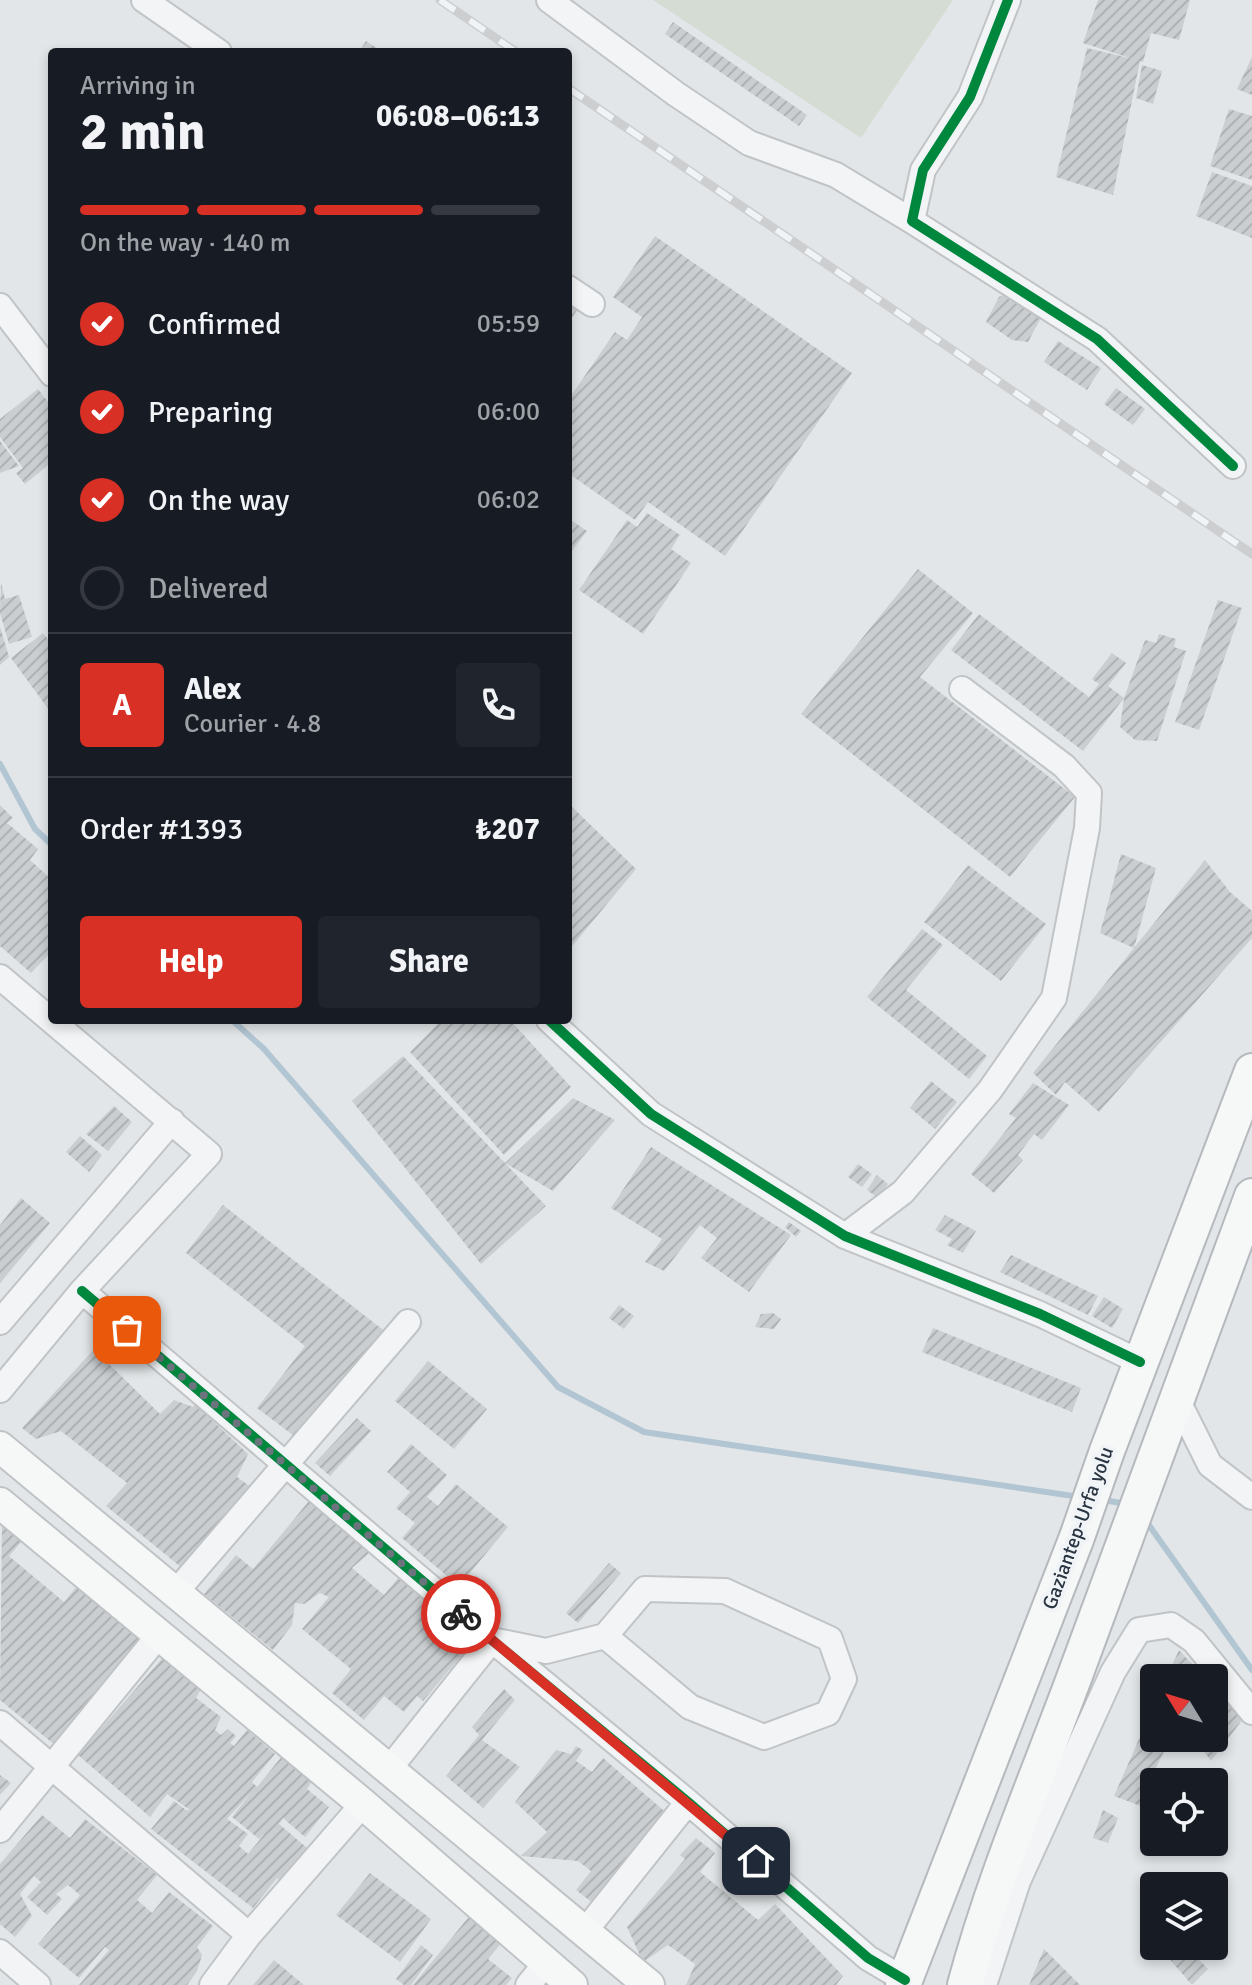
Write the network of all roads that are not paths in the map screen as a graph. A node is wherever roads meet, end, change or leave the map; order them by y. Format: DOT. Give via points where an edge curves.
graph roads {
  1 [pos="144,0"];
  2 [pos="549,0"];
  3 [pos="1008,0"];
  4 [pos="213,48"];
  5 [pos="912,221"];
  6 [pos="572,291"];
  7 [pos="592,304"];
  8 [pos="0,306"];
  9 [pos="48,369"];
  10 [pos="1233,466"];
  11 [pos="962,689"];
  12 [pos="0,977"];
  13 [pos="48,1017"];
  14 [pos="56,1024"];
  15 [pos="553,1024"];
  16 [pos="1252,1071"];
  17 [pos="172,1121"];
  18 [pos="1252,1196"];
  19 [pos="845,1236"];
  20 [pos="82,1291"];
  21 [pos="0,1322"];
  22 [pos="408,1322"];
  23 [pos="1140,1362"];
  24 [pos="0,1390"];
  25 [pos="1178,1401"];
  26 [pos="0,1447"];
  27 [pos="286,1465"];
  28 [pos="1252,1497"];
  29 [pos="0,1503"];
  30 [pos="175,1593"];
  31 [pos="159,1635"];
  32 [pos="605,1636"];
  33 [pos="492,1640"];
  34 [pos="1252,1712"];
  35 [pos="0,1723"];
  36 [pos="52,1767"];
  37 [pos="389,1769"];
  38 [pos="688,1802"];
  39 [pos="363,1804"];
  40 [pos="0,1830"];
  41 [pos="585,1931"];
  42 [pos="249,1935"];
  43 [pos="0,1952"];
  44 [pos="537,1974"];
  45 [pos="904,1982"];
  46 [pos="38,1985"];
  47 [pos="212,1985"];
  48 [pos="572,1985"];
  49 [pos="649,1985"];
  50 [pos="965,1985"];
  51 [pos="984,1985"];
  1 -- 4 [label="street"];
  2 -- 5 [label="street" via="749,143 836,175"];
  3 -- 5 [label="street" via="970,97 923,170"];
  5 -- 10 [label="street" via="1097,339"];
  6 -- 7 [label="street"];
  8 -- 9 [label="street"];
  11 -- 19 [label="street" via="1064,766 1089,793 1054,998 990,1090 903,1192"];
  12 -- 13 [label="street"];
  14 -- 17 [label="street"];
  15 -- 19 [label="street" via="651,1114"];
  16 -- 23 [label="highway, Gaziantep-Urfa yolu"];
  17 -- 20 [label="street" via="209,1154"];
  17 -- 21 [label="street"];
  18 -- 25 [label="highway"];
  19 -- 23 [label="street" via="1040,1314"];
  20 -- 24 [label="street"];
  20 -- 27 [label="street"];
  22 -- 27 [label="street"];
  23 -- 45 [label="highway, Gaziantep-Urfa yolu"];
  25 -- 28 [label="street" via="1210,1465"];
  25 -- 50 [label="highway" via="982,1921"];
  26 -- 30 [label="main road"];
  27 -- 30 [label="street"];
  27 -- 33 [label="street"];
  29 -- 31 [label="main road"];
  30 -- 37 [label="main road"];
  31 -- 36 [label="street"];
  31 -- 39 [label="main road"];
  32 -- 32 [label="street" via="645,1589 725,1591 830,1639 844,1679 828,1713 764,1737 690,1707"];
  32 -- 33 [label="street" via="546,1651"];
  33 -- 37 [label="street"];
  33 -- 38 [label="street"];
  34 -- 51 [label="street" via="1194,1641 1171,1625 1139,1630 1113,1672 1018,1881"];
  35 -- 36 [label="street"];
  36 -- 40 [label="street"];
  36 -- 42 [label="street"];
  37 -- 41 [label="main road"];
  38 -- 41 [label="street"];
  38 -- 45 [label="street" via="868,1958"];
  39 -- 42 [label="street"];
  39 -- 44 [label="main road"];
  41 -- 49 [label="main road"];
  42 -- 47 [label="street"];
  43 -- 46 [label="street"];
  44 -- 48 [label="main road"];
}
